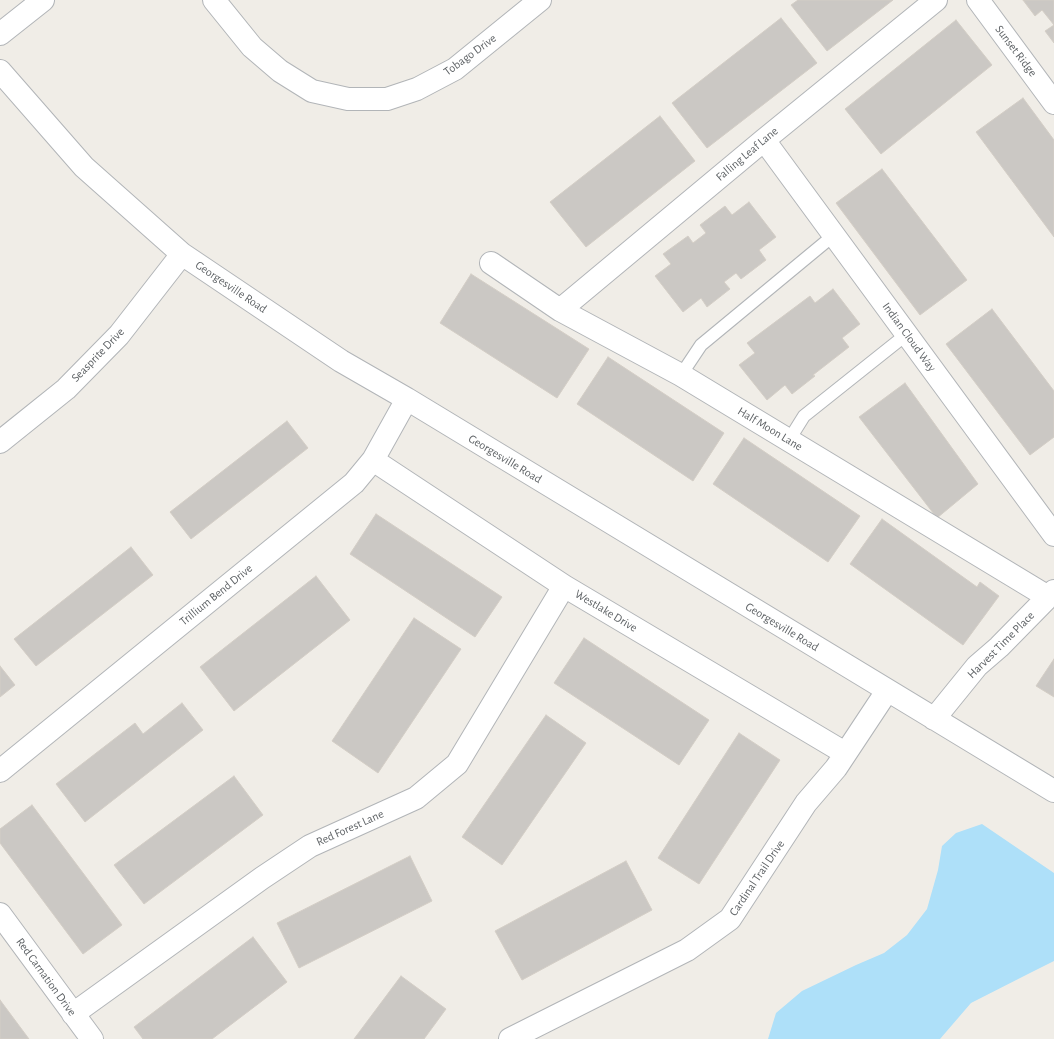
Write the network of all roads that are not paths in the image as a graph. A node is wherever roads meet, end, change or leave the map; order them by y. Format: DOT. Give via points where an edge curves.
graph roads {
  1 [pos="43,0"];
  2 [pos="214,0"];
  3 [pos="540,0"];
  4 [pos="936,0"];
  5 [pos="978,0"];
  6 [pos="0,34"];
  7 [pos="0,71"];
  8 [pos="1054,103"];
  9 [pos="764,140"];
  10 [pos="834,236"];
  11 [pos="182,254"];
  12 [pos="491,263"];
  13 [pos="560,310"];
  14 [pos="907,334"];
  15 [pos="681,375"];
  16 [pos="407,399"];
  17 [pos="789,440"];
  18 [pos="0,442"];
  19 [pos="373,460"];
  20 [pos="1054,535"];
  21 [pos="564,586"];
  22 [pos="1051,594"];
  23 [pos="887,691"];
  24 [pos="934,719"];
  25 [pos="845,753"];
  26 [pos="0,770"];
  27 [pos="1054,791"];
  28 [pos="0,914"];
  29 [pos="73,1014"];
  30 [pos="92,1039"];
  31 [pos="510,1039"];
  1 -- 6 [label="street"];
  2 -- 3 [label="street, Tobago Drive" via="252,47 280,71 312,91 348,98 387,99 417,89 454,69"];
  4 -- 9 [label="street, Falling Leaf Lane"];
  5 -- 8 [label="street, Sunset Ridge"];
  7 -- 11 [label="street, Georgesville Road" via="84,167"];
  9 -- 10 [label="street, Indian Cloud Way"];
  9 -- 13 [label="street, Falling Leaf Lane"];
  10 -- 14 [label="street, Indian Cloud Way"];
  10 -- 15 [label="lane" via="701,345"];
  11 -- 16 [label="street, Georgesville Road" via="341,361"];
  11 -- 18 [label="street, Seasprite Drive" via="113,341 66,388"];
  12 -- 13 [label="street, Half Moon Lane"];
  13 -- 15 [label="street, Half Moon Lane"];
  14 -- 17 [label="lane" via="804,416"];
  14 -- 20 [label="street, Indian Cloud Way"];
  15 -- 17 [label="street, Half Moon Lane"];
  16 -- 19 [label="street, Trillium Bend Drive"];
  16 -- 23 [label="street, Georgesville Road"];
  17 -- 22 [label="street, Half Moon Lane"];
  19 -- 21 [label="street, Westlake Drive"];
  19 -- 26 [label="street, Trillium Bend Drive" via="354,483"];
  21 -- 25 [label="street, Westlake Drive"];
  21 -- 29 [label="street, Red Forest Lane" via="457,764 416,798 310,846"];
  22 -- 24 [label="street, Harvest Time Place" via="977,666"];
  23 -- 24 [label="street, Georgesville Road"];
  23 -- 25 [label="street, Cardinal Trail Drive"];
  24 -- 27 [label="street, Georgesville Road"];
  25 -- 31 [label="street, Cardinal Trail Drive" via="836,768 806,803 730,918 687,950"];
  28 -- 29 [label="street, Red Carnation Drive"];
  29 -- 30 [label="street, Red Carnation Drive"];
}
